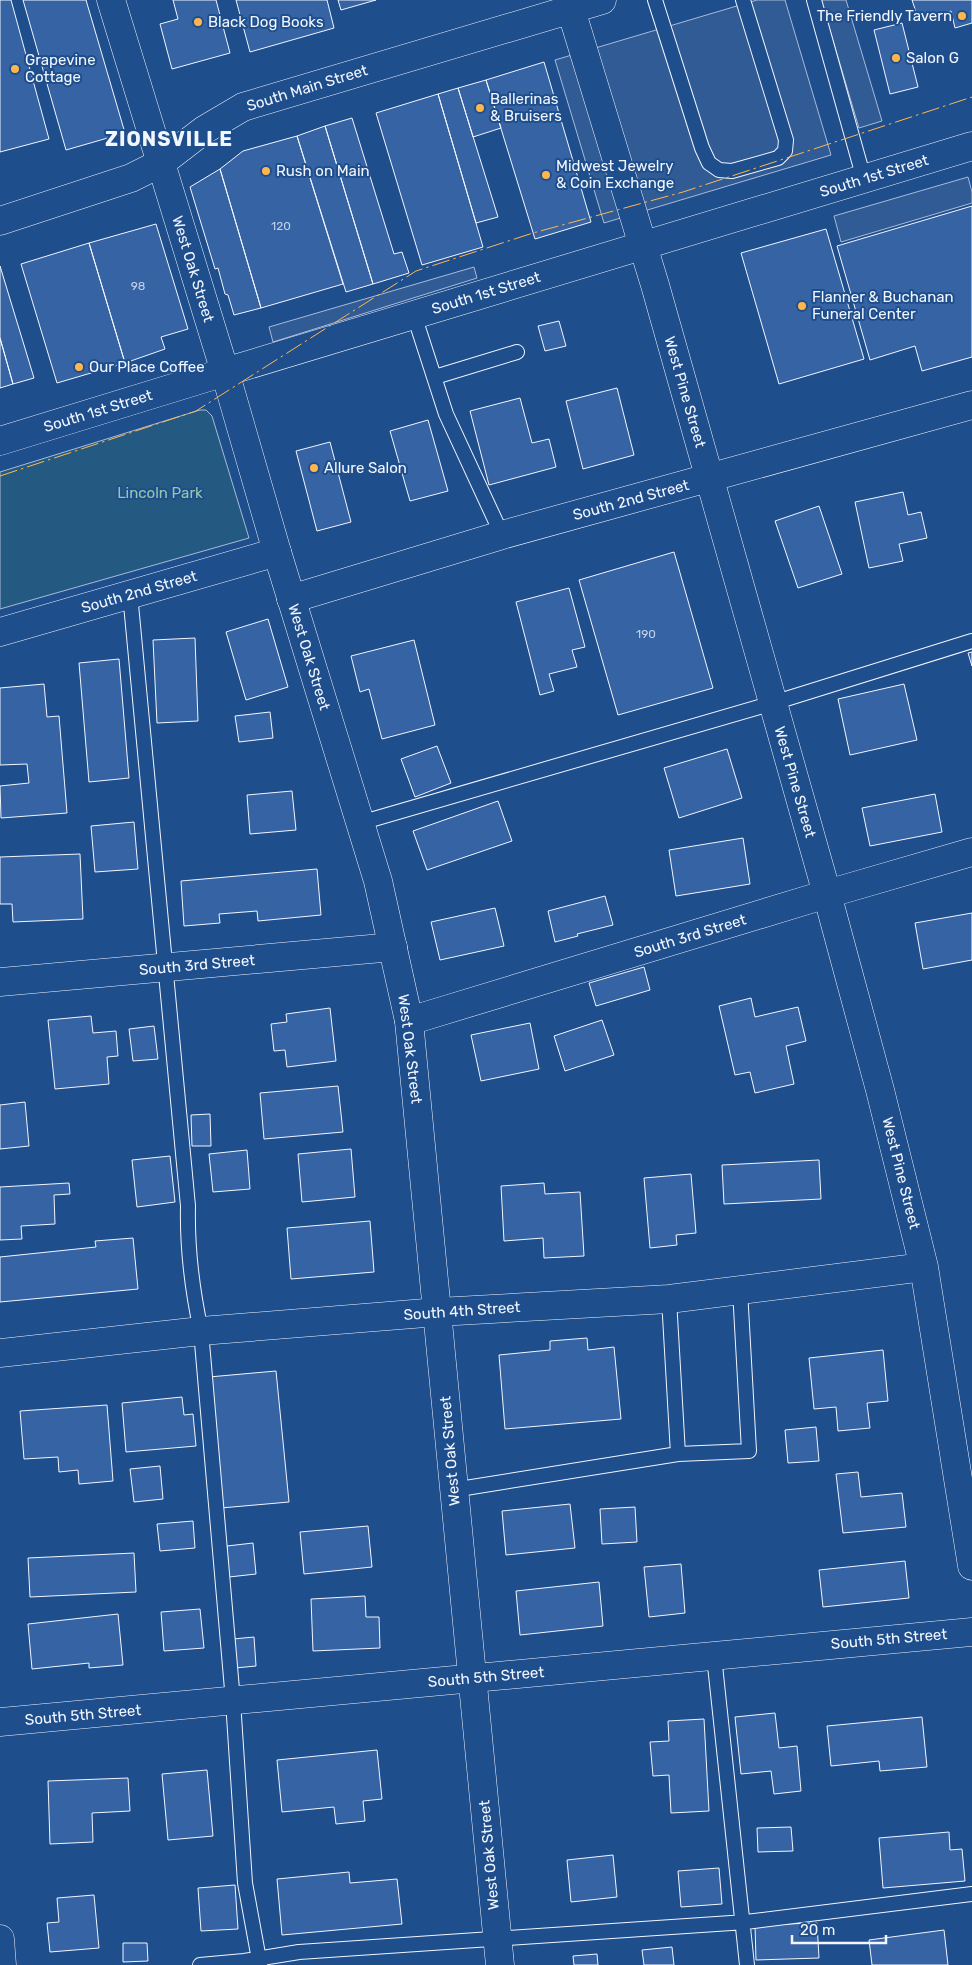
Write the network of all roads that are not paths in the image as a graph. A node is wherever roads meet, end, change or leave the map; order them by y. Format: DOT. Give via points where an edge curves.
graph roads {
  1 [pos="111,0"];
  2 [pos="602,0"];
  3 [pos="656,0"];
  4 [pos="743,0"];
  5 [pos="814,0"];
  6 [pos="569,5"];
  7 [pos="972,146"];
  8 [pos="161,163"];
  9 [pos="864,178"];
  10 [pos="0,221"];
  11 [pos="643,245"];
  12 [pos="414,314"];
  13 [pos="517,352"];
  14 [pos="225,372"];
  15 [pos="434,377"];
  16 [pos="972,405"];
  17 [pos="0,441"];
  18 [pos="708,479"];
  19 [pos="502,535"];
  20 [pos="277,552"];
  21 [pos="130,594"];
  22 [pos="291,599"];
  23 [pos="0,632"];
  24 [pos="972,641"];
  25 [pos="773,703"];
  26 [pos="360,823"];
  27 [pos="972,852"];
  28 [pos="827,894"];
  29 [pos="393,947"];
  30 [pos="167,968"];
  31 [pos="0,982"];
  32 [pos="409,1021"];
  33 [pos="924,1266"];
  34 [pos="740,1290"];
  35 [pos="670,1299"];
  36 [pos="438,1312"];
  37 [pos="201,1331"];
  38 [pos="0,1353"];
  39 [pos="678,1454"];
  40 [pos="453,1490"];
  41 [pos="972,1566"];
  42 [pos="972,1632"];
  43 [pos="714,1656"];
  44 [pos="472,1678"];
  45 [pos="233,1700"];
  46 [pos="0,1722"];
  47 [pos="972,1894"];
  48 [pos="742,1922"];
  49 [pos="0,1939"];
  50 [pos="498,1952"];
  51 [pos="260,1962"];
  52 [pos="2,1965"];
  53 [pos="200,1965"];
  54 [pos="747,1965"];
  1 -- 8 [label="street, West Oak Street"];
  2 -- 6 [label="street, South Main Street"];
  3 -- 4 [label="lane" via="702,148 709,163 719,170 732,171 778,158 785,151 786,140"];
  5 -- 9 [label="lane"];
  6 -- 8 [label="street, South Main Street" via="242,107 204,130"];
  6 -- 11 [label="street, West Pine Street"];
  7 -- 9 [label="street, South 1st Street"];
  8 -- 10 [label="street, South Main Street" via="131,178"];
  8 -- 14 [label="street, West Oak Street"];
  9 -- 11 [label="street, South 1st Street"];
  11 -- 12 [label="street, South 1st Street"];
  11 -- 18 [label="street, West Pine Street"];
  12 -- 14 [label="street, South 1st Street"];
  12 -- 15 [label="lane"];
  13 -- 15 [label="lane"];
  14 -- 17 [label="street, South 1st Street"];
  14 -- 20 [label="street, West Oak Street"];
  15 -- 19 [label="lane" via="446,414"];
  16 -- 18 [label="street, South 2nd Street"];
  18 -- 19 [label="street, South 2nd Street"];
  18 -- 25 [label="street, West Pine Street"];
  19 -- 22 [label="street, South 2nd Street"];
  20 -- 21 [label="street, South 2nd Street"];
  20 -- 22 [label="street, West Oak Street"];
  21 -- 23 [label="street, South 2nd Street"];
  21 -- 30 [label="lane"];
  22 -- 26 [label="street, West Oak Street"];
  24 -- 25 [label="lane"];
  25 -- 26 [label="lane"];
  25 -- 28 [label="street, West Pine Street"];
  26 -- 29 [label="street, West Oak Street"];
  27 -- 28 [label="street, South 3rd Street"];
  28 -- 32 [label="street, South 3rd Street"];
  28 -- 33 [label="street, West Pine Street"];
  29 -- 30 [label="street, South 3rd Street"];
  29 -- 32 [label="street, West Oak Street"];
  30 -- 31 [label="street, South 3rd Street"];
  30 -- 37 [label="lane" via="188,1206 192,1292"];
  32 -- 36 [label="street, West Oak Street"];
  33 -- 34 [label="street, South 4th Street"];
  33 -- 41 [label="street, West Pine Street"];
  34 -- 35 [label="street, South 4th Street"];
  34 -- 39 [label="lane" via="749,1451"];
  35 -- 36 [label="street, South 4th Street"];
  35 -- 39 [label="lane"];
  36 -- 37 [label="street, South 4th Street"];
  36 -- 40 [label="street, West Oak Street"];
  37 -- 38 [label="street, South 4th Street"];
  37 -- 45 [label="lane"];
  39 -- 40 [label="lane"];
  40 -- 44 [label="street, West Oak Street"];
  42 -- 43 [label="street, South 5th Street"];
  43 -- 44 [label="street, South 5th Street"];
  43 -- 48 [label="lane"];
  44 -- 45 [label="street, South 5th Street"];
  44 -- 50 [label="street, West Oak Street"];
  45 -- 46 [label="street, South 5th Street"];
  45 -- 51 [label="lane" via="245,1883"];
  47 -- 48 [label="lane"];
  48 -- 50 [label="lane"];
  48 -- 54 [label="lane"];
  49 -- 52 [label="street"];
  50 -- 51 [label="lane" via="299,1952"];
  51 -- 53 [label="lane"];
}
